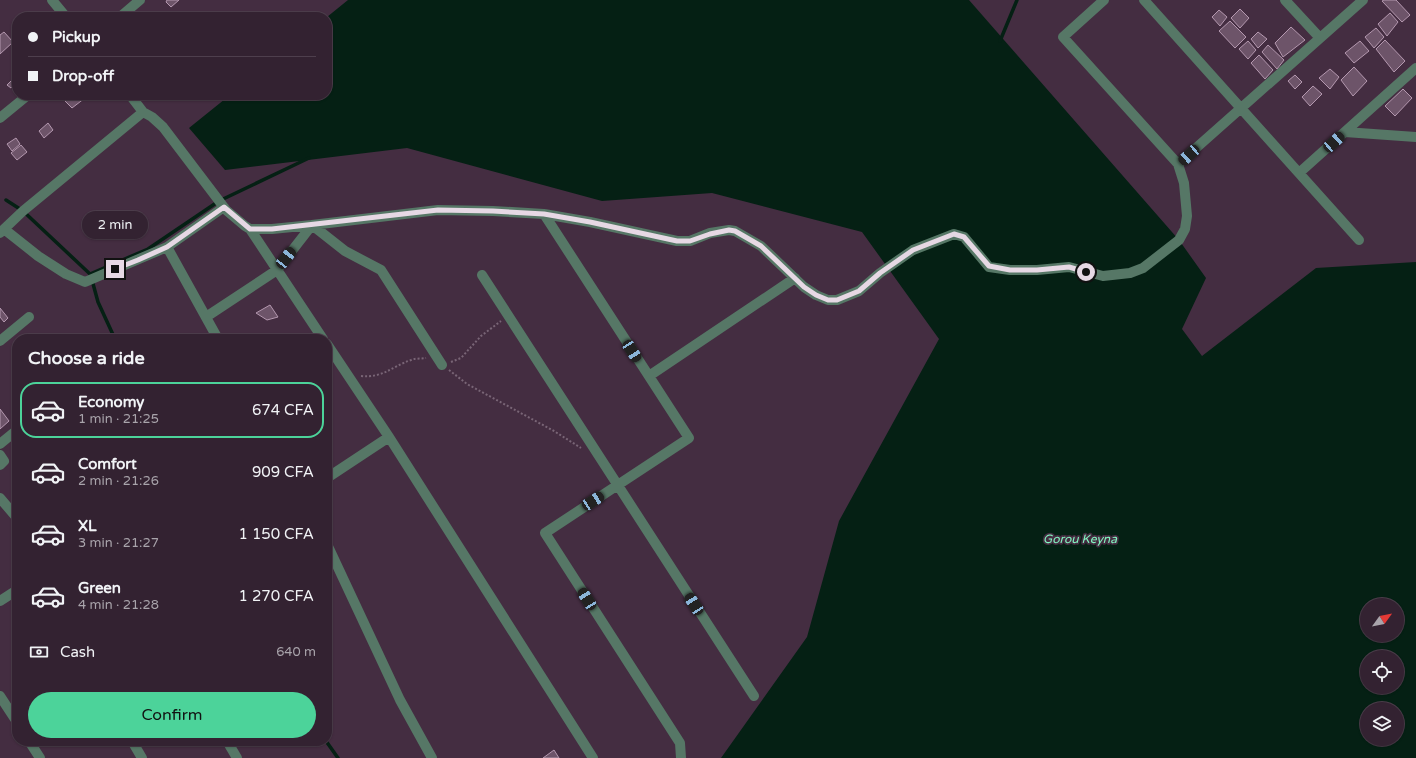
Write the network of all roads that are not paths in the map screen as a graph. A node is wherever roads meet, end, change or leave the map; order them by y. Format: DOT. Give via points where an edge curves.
graph roads {
  1 [pos="52,0"];
  2 [pos="140,0"];
  3 [pos="1104,0"];
  4 [pos="1144,0"];
  5 [pos="1285,0"];
  6 [pos="1363,0"];
  7 [pos="62,12"];
  8 [pos="126,12"];
  9 [pos="1320,38"];
  10 [pos="1416,68"];
  11 [pos="22,100"];
  12 [pos="134,100"];
  13 [pos="1241,108"];
  14 [pos="143,112"];
  15 [pos="0,118"];
  16 [pos="1345,132"];
  17 [pos="1416,137"];
  18 [pos="1178,164"];
  19 [pos="1299,173"];
  20 [pos="224,207"];
  21 [pos="544,214"];
  22 [pos="312,225"];
  23 [pos="250,229"];
  24 [pos="2,231"];
  25 [pos="1359,240"];
  26 [pos="167,247"];
  27 [pos="277,270"];
  28 [pos="482,275"];
  29 [pos="794,278"];
  30 [pos="28,317"];
  31 [pos="206,317"];
  32 [pos="215,334"];
  33 [pos="320,334"];
  34 [pos="0,341"];
  35 [pos="332,352"];
  36 [pos="442,364"];
  37 [pos="649,376"];
  38 [pos="12,434"];
  39 [pos="389,438"];
  40 [pos="0,444"];
  41 [pos="0,455"];
  42 [pos="0,465"];
  43 [pos="332,475"];
  44 [pos="618,485"];
  45 [pos="0,498"];
  46 [pos="12,512"];
  47 [pos="332,555"];
  48 [pos="12,593"];
  49 [pos="0,601"];
  50 [pos="0,696"];
  51 [pos="754,696"];
  52 [pos="12,714"];
  53 [pos="32,746"];
  54 [pos="135,746"];
  55 [pos="230,746"];
  56 [pos="40,758"];
  57 [pos="142,758"];
  58 [pos="237,758"];
  59 [pos="432,758"];
  60 [pos="593,758"];
  61 [pos="681,758"];
  1 -- 7 [label="street"];
  2 -- 8 [label="street"];
  3 -- 18 [label="street" via="1063,37"];
  4 -- 13 [label="street"];
  5 -- 9 [label="street"];
  6 -- 9 [label="street"];
  9 -- 13 [label="street"];
  10 -- 16 [label="street"];
  11 -- 15 [label="street"];
  12 -- 14 [label="street"];
  13 -- 18 [label="street"];
  13 -- 19 [label="street"];
  14 -- 20 [label="street" via="163,127"];
  14 -- 24 [label="street"];
  16 -- 17 [label="street"];
  16 -- 19 [label="street"];
  18 -- 29 [label="street" via="1184,183 1187,216 1185,229 1179,240 1143,268 1130,273 1103,276 1069,267 1010,270 989,266 964,237 954,234 913,250 859,291 837,300 828,300 816,295"];
  19 -- 25 [label="street"];
  20 -- 23 [label="street"];
  20 -- 26 [label="street"];
  21 -- 22 [label="street" via="438,210"];
  21 -- 29 [label="street" via="677,241 690,241 710,234 735,231 761,246"];
  21 -- 37 [label="street"];
  22 -- 23 [label="street"];
  22 -- 27 [label="street"];
  22 -- 36 [label="street" via="345,251 381,270"];
  23 -- 27 [label="street"];
  24 -- 26 [label="street" via="66,274 85,282"];
  26 -- 31 [label="street"];
  27 -- 31 [label="street"];
  27 -- 33 [label="street"];
  28 -- 44 [label="street"];
  29 -- 37 [label="street"];
  30 -- 34 [label="street"];
  31 -- 32 [label="street"];
  35 -- 39 [label="street"];
  37 -- 44 [label="street" via="689,438"];
  38 -- 40 [label="street"];
  39 -- 43 [label="street"];
  39 -- 60 [label="street"];
  41 -- 42 [label="street" via="4,461"];
  44 -- 51 [label="street"];
  44 -- 61 [label="street" via="545,533 680,743"];
  45 -- 46 [label="street"];
  47 -- 59 [label="street" via="400,700"];
  48 -- 49 [label="street"];
  50 -- 52 [label="street"];
  53 -- 56 [label="street"];
  54 -- 57 [label="street"];
  55 -- 58 [label="street"];
}
